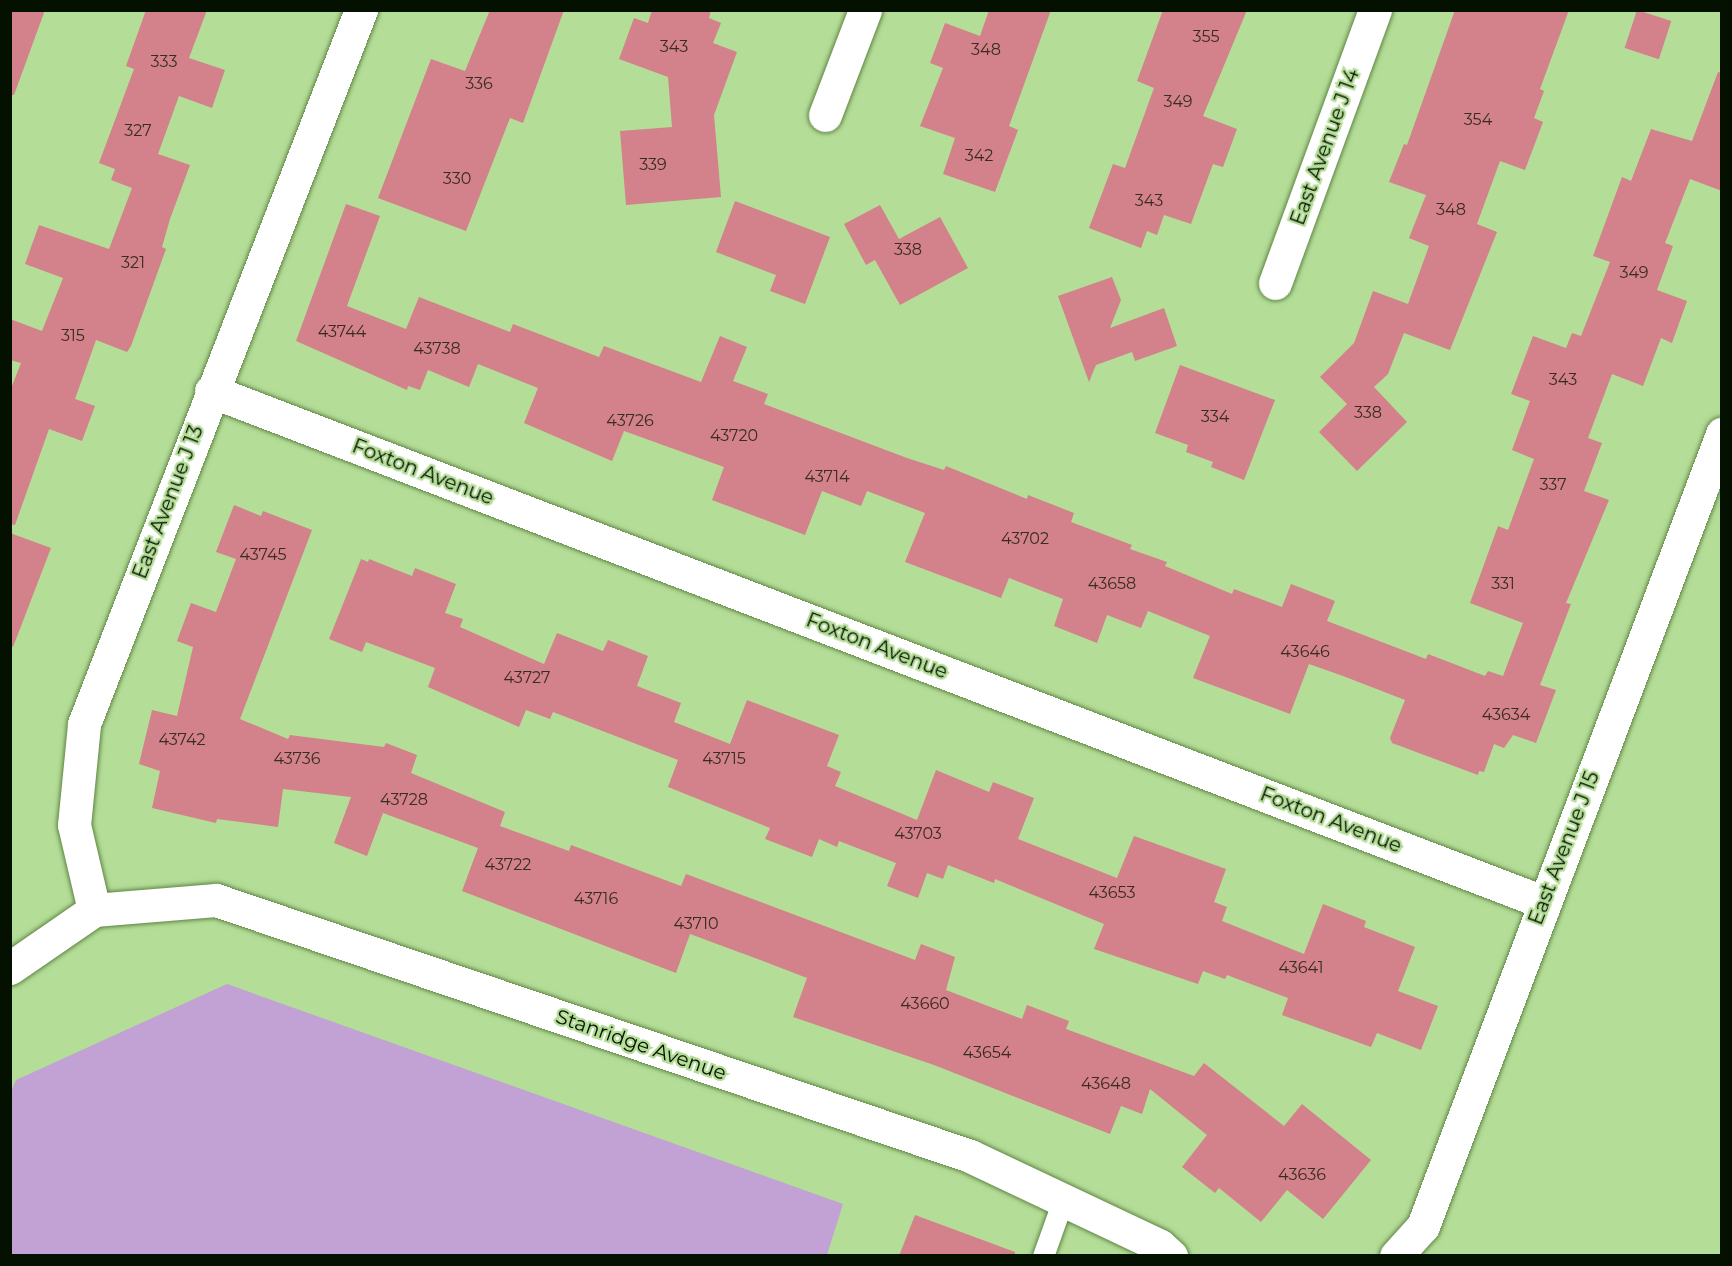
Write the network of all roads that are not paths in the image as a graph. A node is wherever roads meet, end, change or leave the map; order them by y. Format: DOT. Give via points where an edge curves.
graph roads {
  1 [pos="361,10"];
  2 [pos="864,10"];
  3 [pos="1375,10"];
  4 [pos="825,116"];
  5 [pos="1275,283"];
  6 [pos="211,391"];
  7 [pos="1722,434"];
  8 [pos="1543,902"];
  9 [pos="94,910"];
  10 [pos="10,968"];
  11 [pos="1063,1200"];
  12 [pos="1043,1256"];
  13 [pos="1171,1256"];
  14 [pos="1396,1256"];
  1 -- 6 [label="street, East Avenue J 13"];
  2 -- 4 [label="street"];
  3 -- 5 [label="street, East Avenue J 14"];
  6 -- 8 [label="street, Foxton Avenue"];
  6 -- 9 [label="street, East Avenue J 13" via="84,724 74,825"];
  7 -- 8 [label="street, East Avenue J 15"];
  8 -- 14 [label="street, East Avenue J 15" via="1423,1226"];
  9 -- 10 [label="street"];
  9 -- 11 [label="street, Stanridge Avenue" via="216,900 970,1156"];
  11 -- 12 [label="lane"];
  11 -- 13 [label="street, Stanridge Avenue" via="1160,1246"];
}
